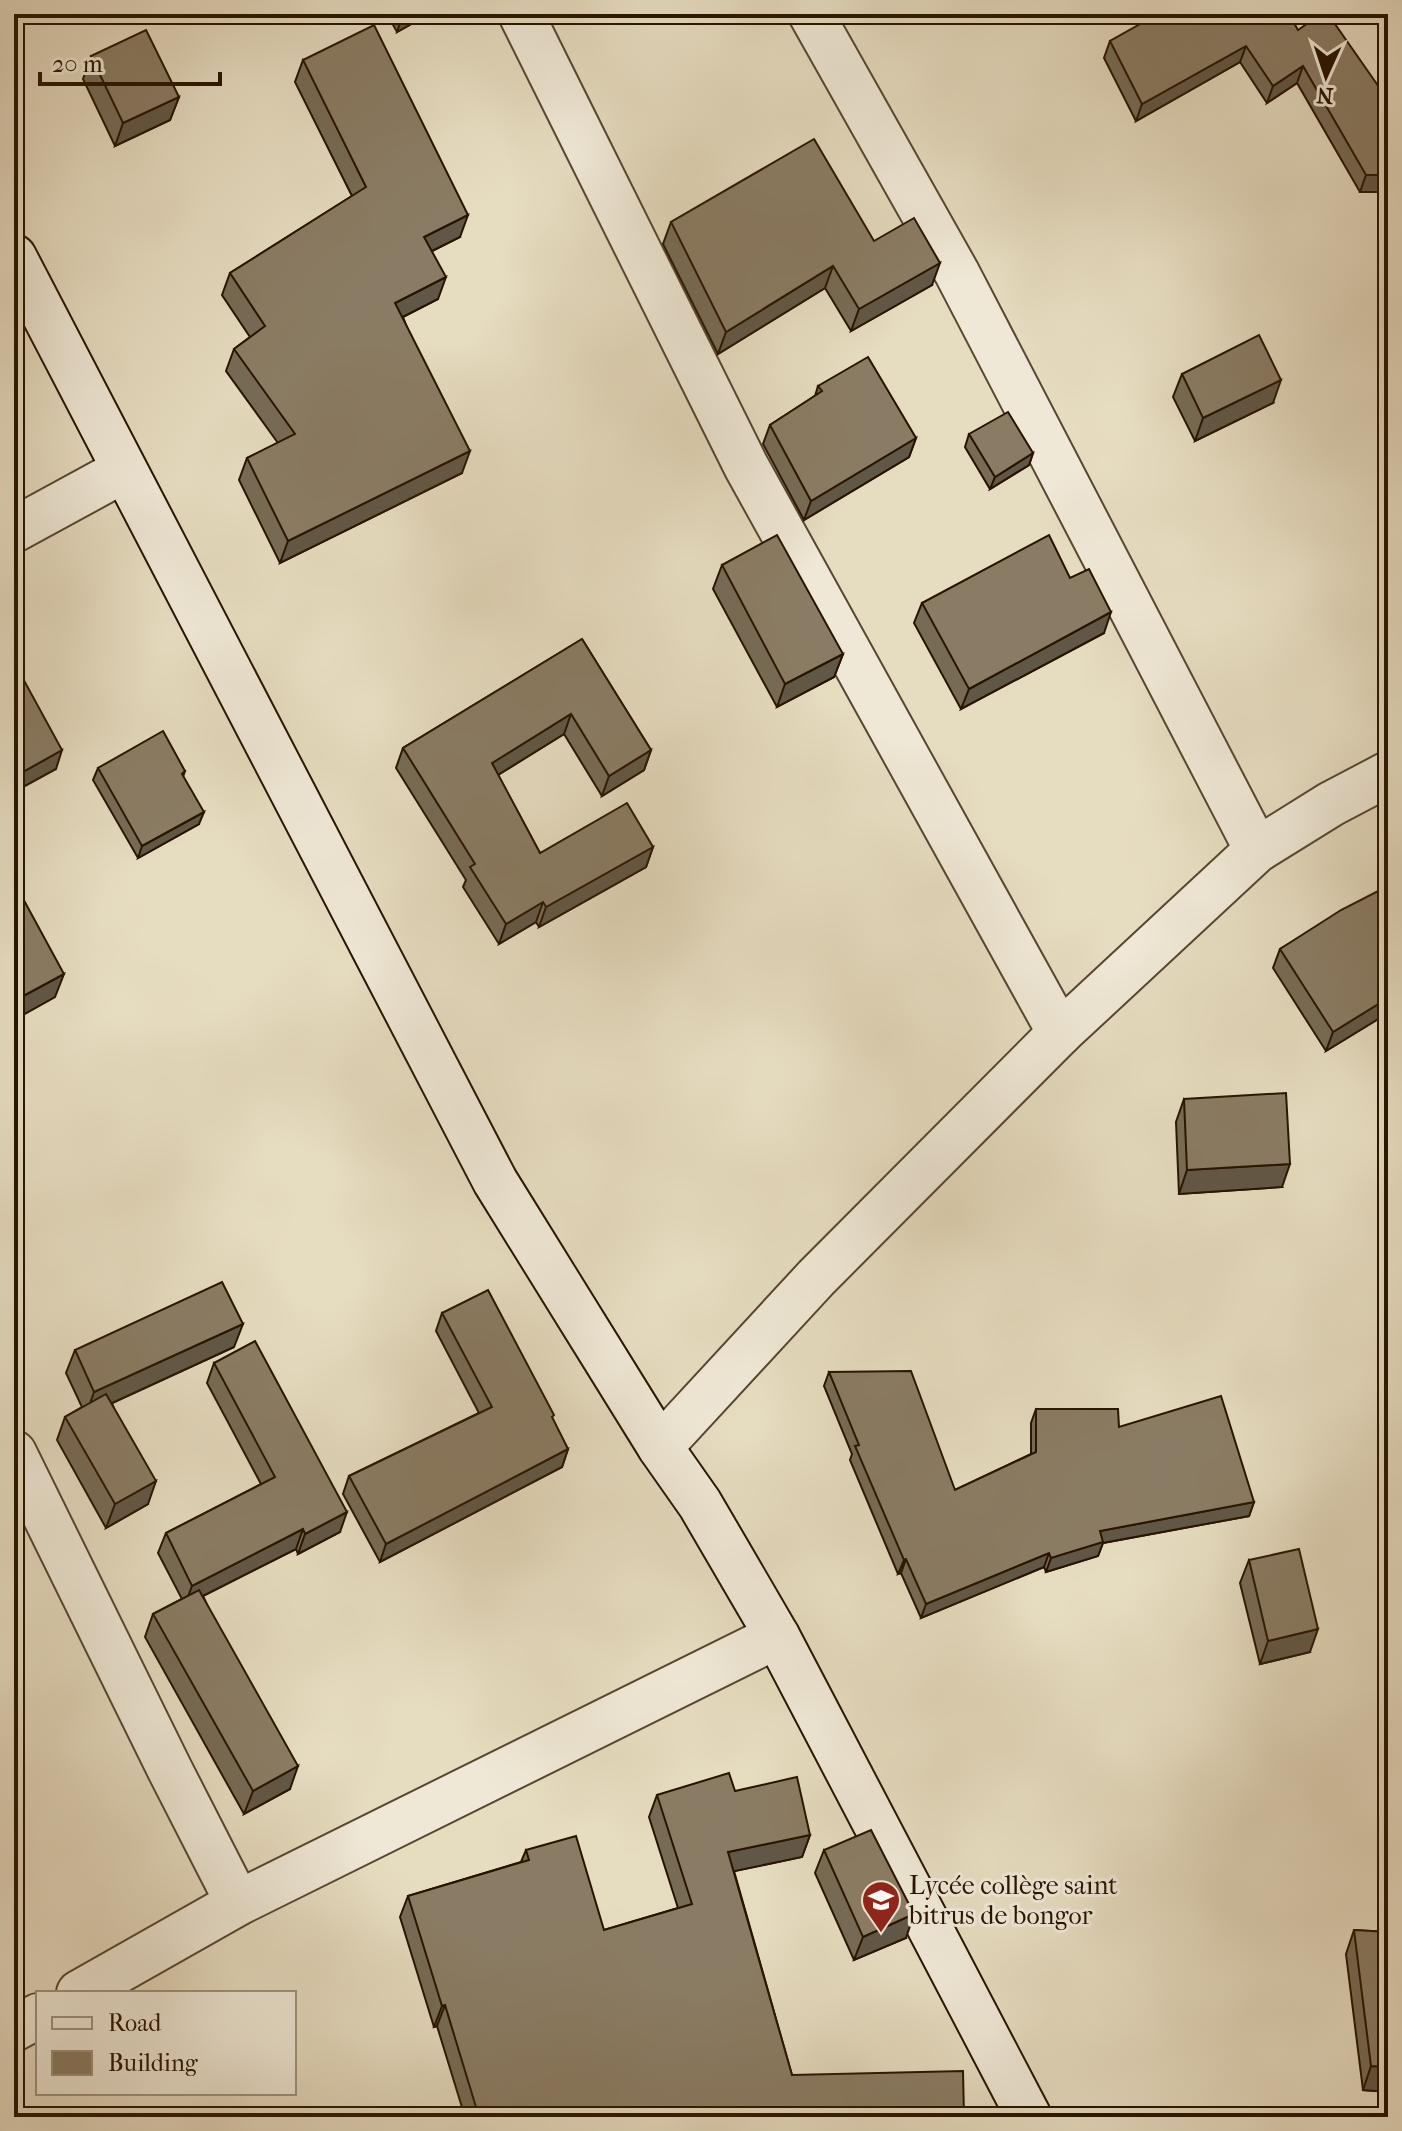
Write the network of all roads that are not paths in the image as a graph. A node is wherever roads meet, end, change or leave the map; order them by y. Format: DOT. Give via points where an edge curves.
graph roads {
  1 [pos="521,14"];
  2 [pos="811,14"];
  3 [pos="14,257"];
  4 [pos="124,470"];
  5 [pos="14,530"];
  6 [pos="1388,774"];
  7 [pos="1257,850"];
  8 [pos="1060,1033"];
  9 [pos="660,1447"];
  10 [pos="14,1453"];
  11 [pos="777,1636"];
  12 [pos="238,1903"];
  13 [pos="83,1991"];
  14 [pos="36,2017"];
  15 [pos="14,2029"];
  16 [pos="1029,2117"];
  1 -- 8 [label="street" via="746,466"];
  2 -- 7 [label="street" via="957,273"];
  3 -- 4 [label="street"];
  4 -- 5 [label="street"];
  4 -- 9 [label="street" via="495,1181"];
  6 -- 7 [label="street"];
  7 -- 8 [label="street"];
  8 -- 9 [label="street" via="816,1278"];
  9 -- 11 [label="street" via="700,1504"];
  10 -- 12 [label="street"];
  11 -- 12 [label="street"];
  11 -- 16 [label="street"];
  12 -- 13 [label="street"];
  14 -- 15 [label="street"];
}
